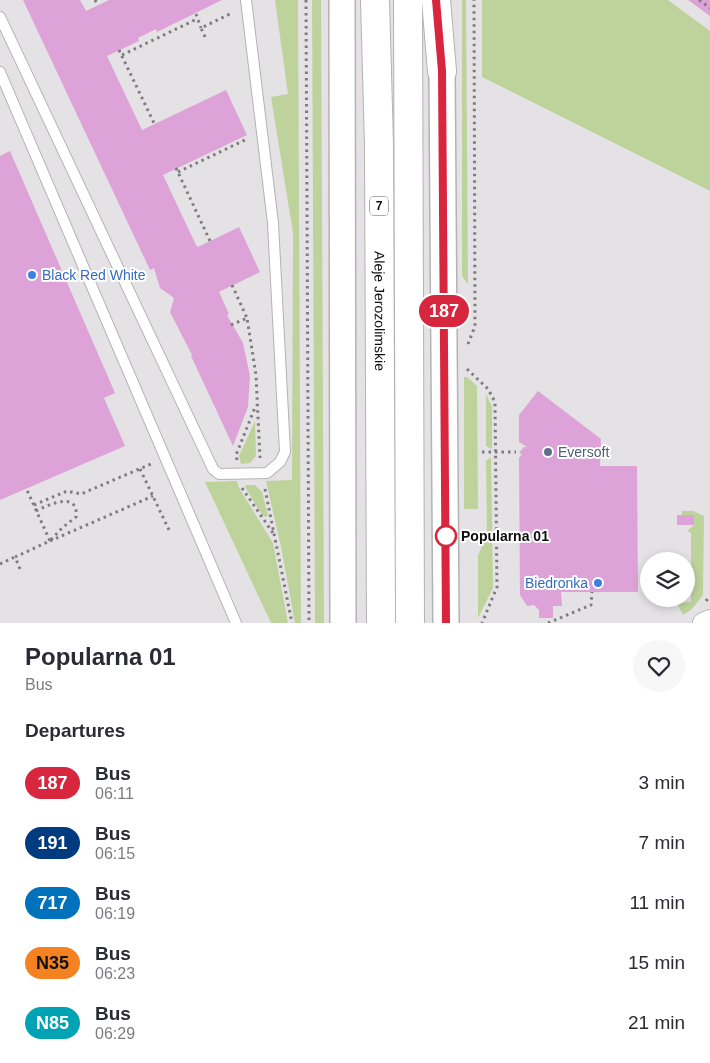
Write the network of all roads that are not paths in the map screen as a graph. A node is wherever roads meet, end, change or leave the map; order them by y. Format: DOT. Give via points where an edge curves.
graph roads {
  1 [pos="246,0"];
  2 [pos="342,0"];
  3 [pos="375,0"];
  4 [pos="408,0"];
  5 [pos="436,0"];
  6 [pos="446,0"];
  7 [pos="0,17"];
  8 [pos="442,71"];
  9 [pos="0,72"];
  10 [pos="710,620"];
  11 [pos="236,623"];
  12 [pos="343,623"];
  13 [pos="381,623"];
  14 [pos="410,623"];
  15 [pos="446,623"];
  16 [pos="703,623"];
  1 -- 7 [label="lane" via="274,223 285,452 280,462 267,473 219,474 213,469"];
  2 -- 12 [label="street"];
  3 -- 13 [label="main road, Aleje Jerozolimskie / 7" via="379,145"];
  4 -- 14 [label="main road, Aleje Jerozolimskie / 7"];
  5 -- 8 [label="main road"];
  6 -- 8 [label="street"];
  8 -- 15 [label="street"];
  9 -- 11 [label="lane"];
  10 -- 16 [label="street"];
}
